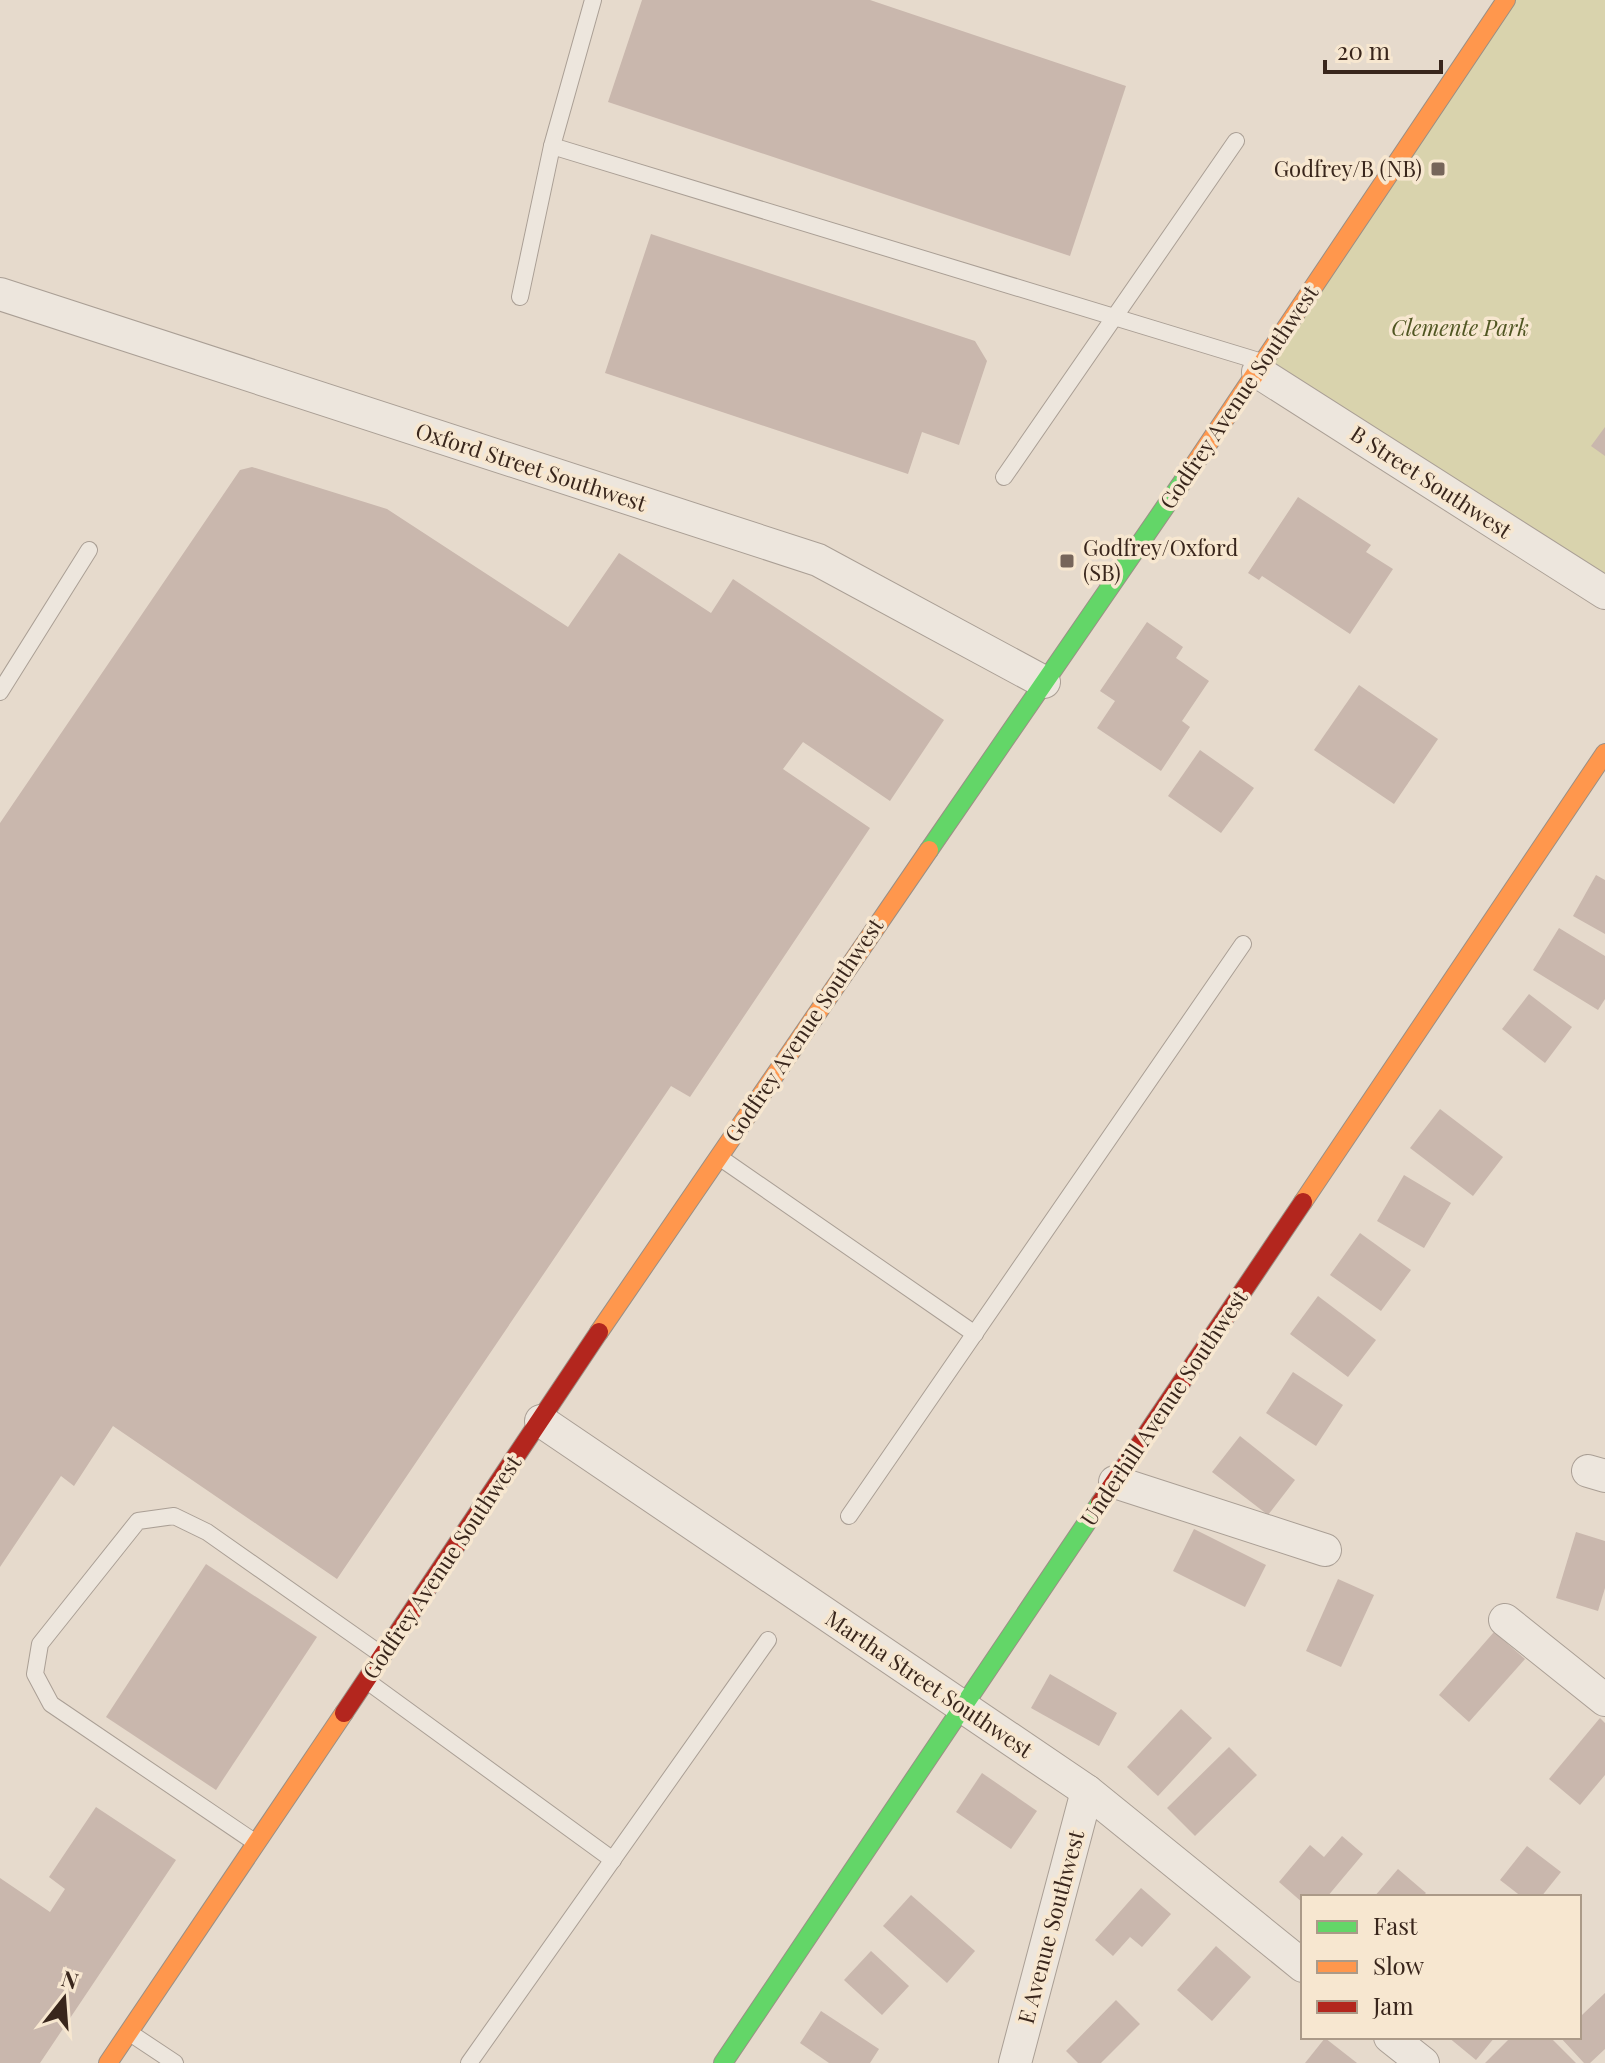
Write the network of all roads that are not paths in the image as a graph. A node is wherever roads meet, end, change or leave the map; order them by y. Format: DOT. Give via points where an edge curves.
graph roads {
  1 [pos="593,0"];
  2 [pos="1506,0"];
  3 [pos="1236,141"];
  4 [pos="552,146"];
  5 [pos="0,294"];
  6 [pos="520,297"];
  7 [pos="1115,317"];
  8 [pos="1261,367"];
  9 [pos="1004,477"];
  10 [pos="89,550"];
  11 [pos="1605,593"];
  12 [pos="1044,682"];
  13 [pos="0,692"];
  14 [pos="1605,753"];
  15 [pos="1243,944"];
  16 [pos="718,1156"];
  17 [pos="975,1334"];
  18 [pos="541,1421"];
  19 [pos="1115,1482"];
  20 [pos="849,1516"];
  21 [pos="1325,1550"];
  22 [pos="1505,1620"];
  23 [pos="768,1640"];
  24 [pos="383,1655"];
  25 [pos="366,1680"];
  26 [pos="1605,1700"];
  27 [pos="963,1706"];
  28 [pos="1087,1791"];
  29 [pos="257,1844"];
  30 [pos="613,1860"];
  31 [pos="1301,1964"];
  32 [pos="129,2032"];
  33 [pos="1393,2039"];
  34 [pos="108,2063"];
  35 [pos="175,2063"];
  36 [pos="469,2063"];
  37 [pos="723,2063"];
  38 [pos="1015,2063"];
  39 [pos="1423,2063"];
  1 -- 4 [label="lane"];
  2 -- 8 [label="main road, Godfrey Avenue Southwest"];
  3 -- 7 [label="lane"];
  4 -- 6 [label="lane"];
  4 -- 7 [label="lane"];
  5 -- 12 [label="street, Oxford Street Southwest" via="818,560"];
  7 -- 8 [label="lane"];
  7 -- 9 [label="lane"];
  8 -- 11 [label="street, B Street Southwest"];
  8 -- 12 [label="main road, Godfrey Avenue Southwest"];
  10 -- 13 [label="lane"];
  12 -- 16 [label="main road, Godfrey Avenue Southwest"];
  14 -- 19 [label="main road, Underhill Avenue Southwest"];
  15 -- 17 [label="lane"];
  16 -- 17 [label="lane"];
  16 -- 18 [label="main road, Godfrey Avenue Southwest"];
  17 -- 20 [label="lane"];
  18 -- 24 [label="main road, Godfrey Avenue Southwest"];
  18 -- 27 [label="street, Martha Street Southwest"];
  19 -- 21 [label="street"];
  19 -- 27 [label="main road, Underhill Avenue Southwest"];
  22 -- 26 [label="street"];
  23 -- 30 [label="lane"];
  24 -- 25 [label="main road, Godfrey Avenue Southwest"];
  24 -- 29 [label="lane" via="207,1532 174,1516 138,1521 40,1644 35,1674 51,1704"];
  25 -- 29 [label="main road, Godfrey Avenue Southwest"];
  25 -- 30 [label="lane"];
  27 -- 28 [label="street, Martha Street Southwest"];
  27 -- 37 [label="main road, Underhill Avenue Southwest"];
  28 -- 31 [label="street, Martha Street Southwest"];
  28 -- 38 [label="street, E Avenue Southwest"];
  29 -- 32 [label="main road, Godfrey Avenue Southwest"];
  30 -- 36 [label="lane"];
  32 -- 34 [label="main road, Godfrey Avenue Southwest"];
  32 -- 35 [label="lane"];
  33 -- 39 [label="street"];
}
